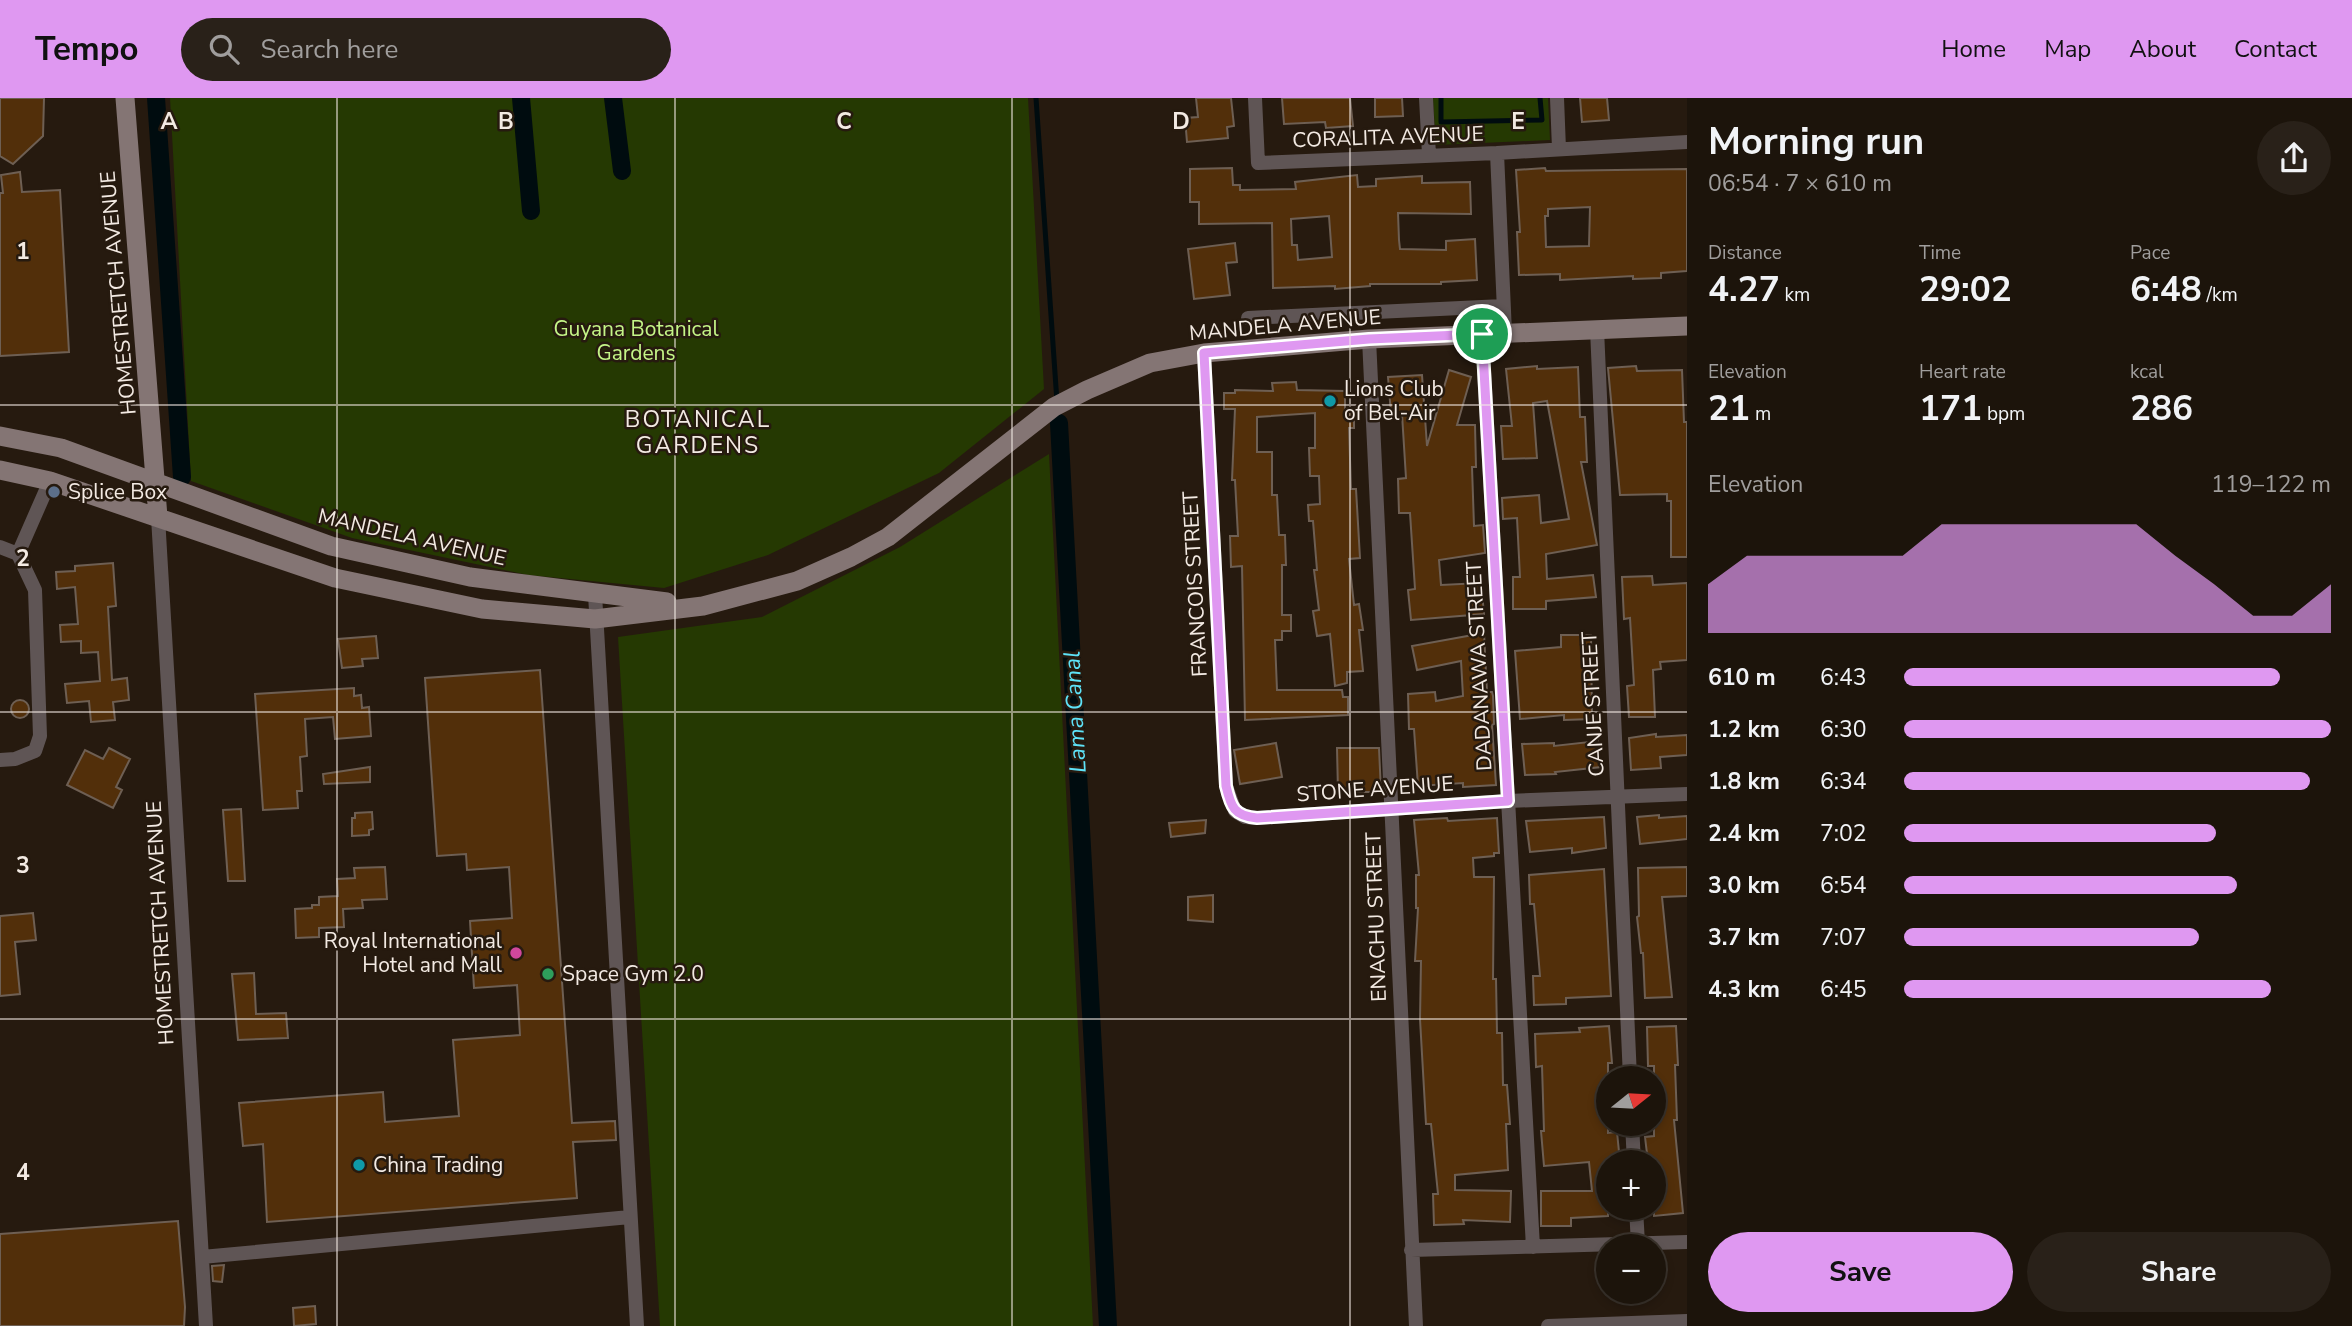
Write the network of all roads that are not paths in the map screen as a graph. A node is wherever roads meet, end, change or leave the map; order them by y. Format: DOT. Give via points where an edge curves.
graph roads {
  1 [pos="125,98"];
  2 [pos="1255,98"];
  3 [pos="1426,98"];
  4 [pos="1557,98"];
  5 [pos="1687,142"];
  6 [pos="1559,149"];
  7 [pos="1497,153"];
  8 [pos="1429,155"];
  9 [pos="1503,306"];
  10 [pos="1248,318"];
  11 [pos="1687,326"];
  12 [pos="1597,329"];
  13 [pos="1505,333"];
  14 [pos="1482,334"];
  15 [pos="1369,339"];
  16 [pos="1204,353"];
  17 [pos="0,436"];
  18 [pos="0,470"];
  19 [pos="50,481"];
  20 [pos="156,484"];
  21 [pos="158,517"];
  22 [pos="0,547"];
  23 [pos="18,554"];
  24 [pos="595,594"];
  25 [pos="703,606"];
  26 [pos="594,619"];
  27 [pos="0,760"];
  28 [pos="1687,794"];
  29 [pos="1618,796"];
  30 [pos="1508,801"];
  31 [pos="1393,810"];
  32 [pos="1235,811"];
  33 [pos="1629,1066"];
  34 [pos="630,1217"];
  35 [pos="1687,1242"];
  36 [pos="1666,1243"];
  37 [pos="1596,1245"];
  38 [pos="1533,1247"];
  39 [pos="1411,1250"];
  40 [pos="202,1258"];
  41 [pos="1687,1321"];
  42 [pos="206,1326"];
  43 [pos="637,1326"];
  44 [pos="1416,1326"];
  45 [pos="1548,1326"];
  1 -- 20 [label="main road, HOMESTRETCH AVENUE"];
  2 -- 8 [label="street, CORALITA AVENUE" via="1258,163"];
  3 -- 8 [label="street"];
  4 -- 6 [label="street"];
  5 -- 6 [label="street, CORALITA AVENUE"];
  6 -- 7 [label="street, CORALITA AVENUE"];
  7 -- 8 [label="street, CORALITA AVENUE"];
  7 -- 9 [label="street"];
  9 -- 10 [label="street"];
  9 -- 13 [label="street"];
  11 -- 12 [label="main road, MANDELA AVENUE"];
  12 -- 13 [label="main road, MANDELA AVENUE"];
  12 -- 29 [label="street, CANJE STREET"];
  13 -- 14 [label="main road, MANDELA AVENUE"];
  14 -- 15 [label="main road, MANDELA AVENUE"];
  14 -- 30 [label="street, DADANAWA STREET"];
  15 -- 16 [label="main road, MANDELA AVENUE"];
  15 -- 31 [label="street, ENACHU STREET"];
  16 -- 25 [label="main road, MANDELA AVENUE" via="1150,363 1060,403 888,537 797,580"];
  16 -- 32 [label="street, FRANCOIS STREET" via="1226,786"];
  17 -- 20 [label="main road, MANDELA AVENUE" via="61,448"];
  18 -- 19 [label="main road, MANDELA AVENUE"];
  19 -- 21 [label="main road, MANDELA AVENUE"];
  19 -- 23 [label="street"];
  20 -- 21 [label="main road, HOMESTRETCH AVENUE"];
  20 -- 24 [label="main road, MANDELA AVENUE" via="331,546 470,577"];
  21 -- 26 [label="main road, MANDELA AVENUE" via="335,578 482,609"];
  21 -- 40 [label="street, HOMESTRETCH AVENUE"];
  22 -- 23 [label="street"];
  23 -- 27 [label="street" via="35,590 40,736 35,751"];
  24 -- 25 [label="main road, MANDELA AVENUE"];
  24 -- 26 [label="street"];
  25 -- 26 [label="main road, MANDELA AVENUE"];
  26 -- 34 [label="street"];
  28 -- 29 [label="street, STONE AVENUE"];
  29 -- 30 [label="street, STONE AVENUE"];
  29 -- 33 [label="street, CANJE STREET"];
  30 -- 31 [label="street, STONE AVENUE"];
  30 -- 38 [label="street, DADANAWA STREET"];
  31 -- 32 [label="street, STONE AVENUE" via="1257,818"];
  31 -- 39 [label="street, ENACHU STREET"];
  34 -- 40 [label="street"];
  34 -- 43 [label="street"];
  35 -- 36 [label="street"];
  37 -- 38 [label="street"];
  38 -- 39 [label="street"];
  39 -- 44 [label="street, ENACHU STREET"];
  40 -- 42 [label="street, HOMESTRETCH AVENUE"];
  41 -- 45 [label="street"];
}
